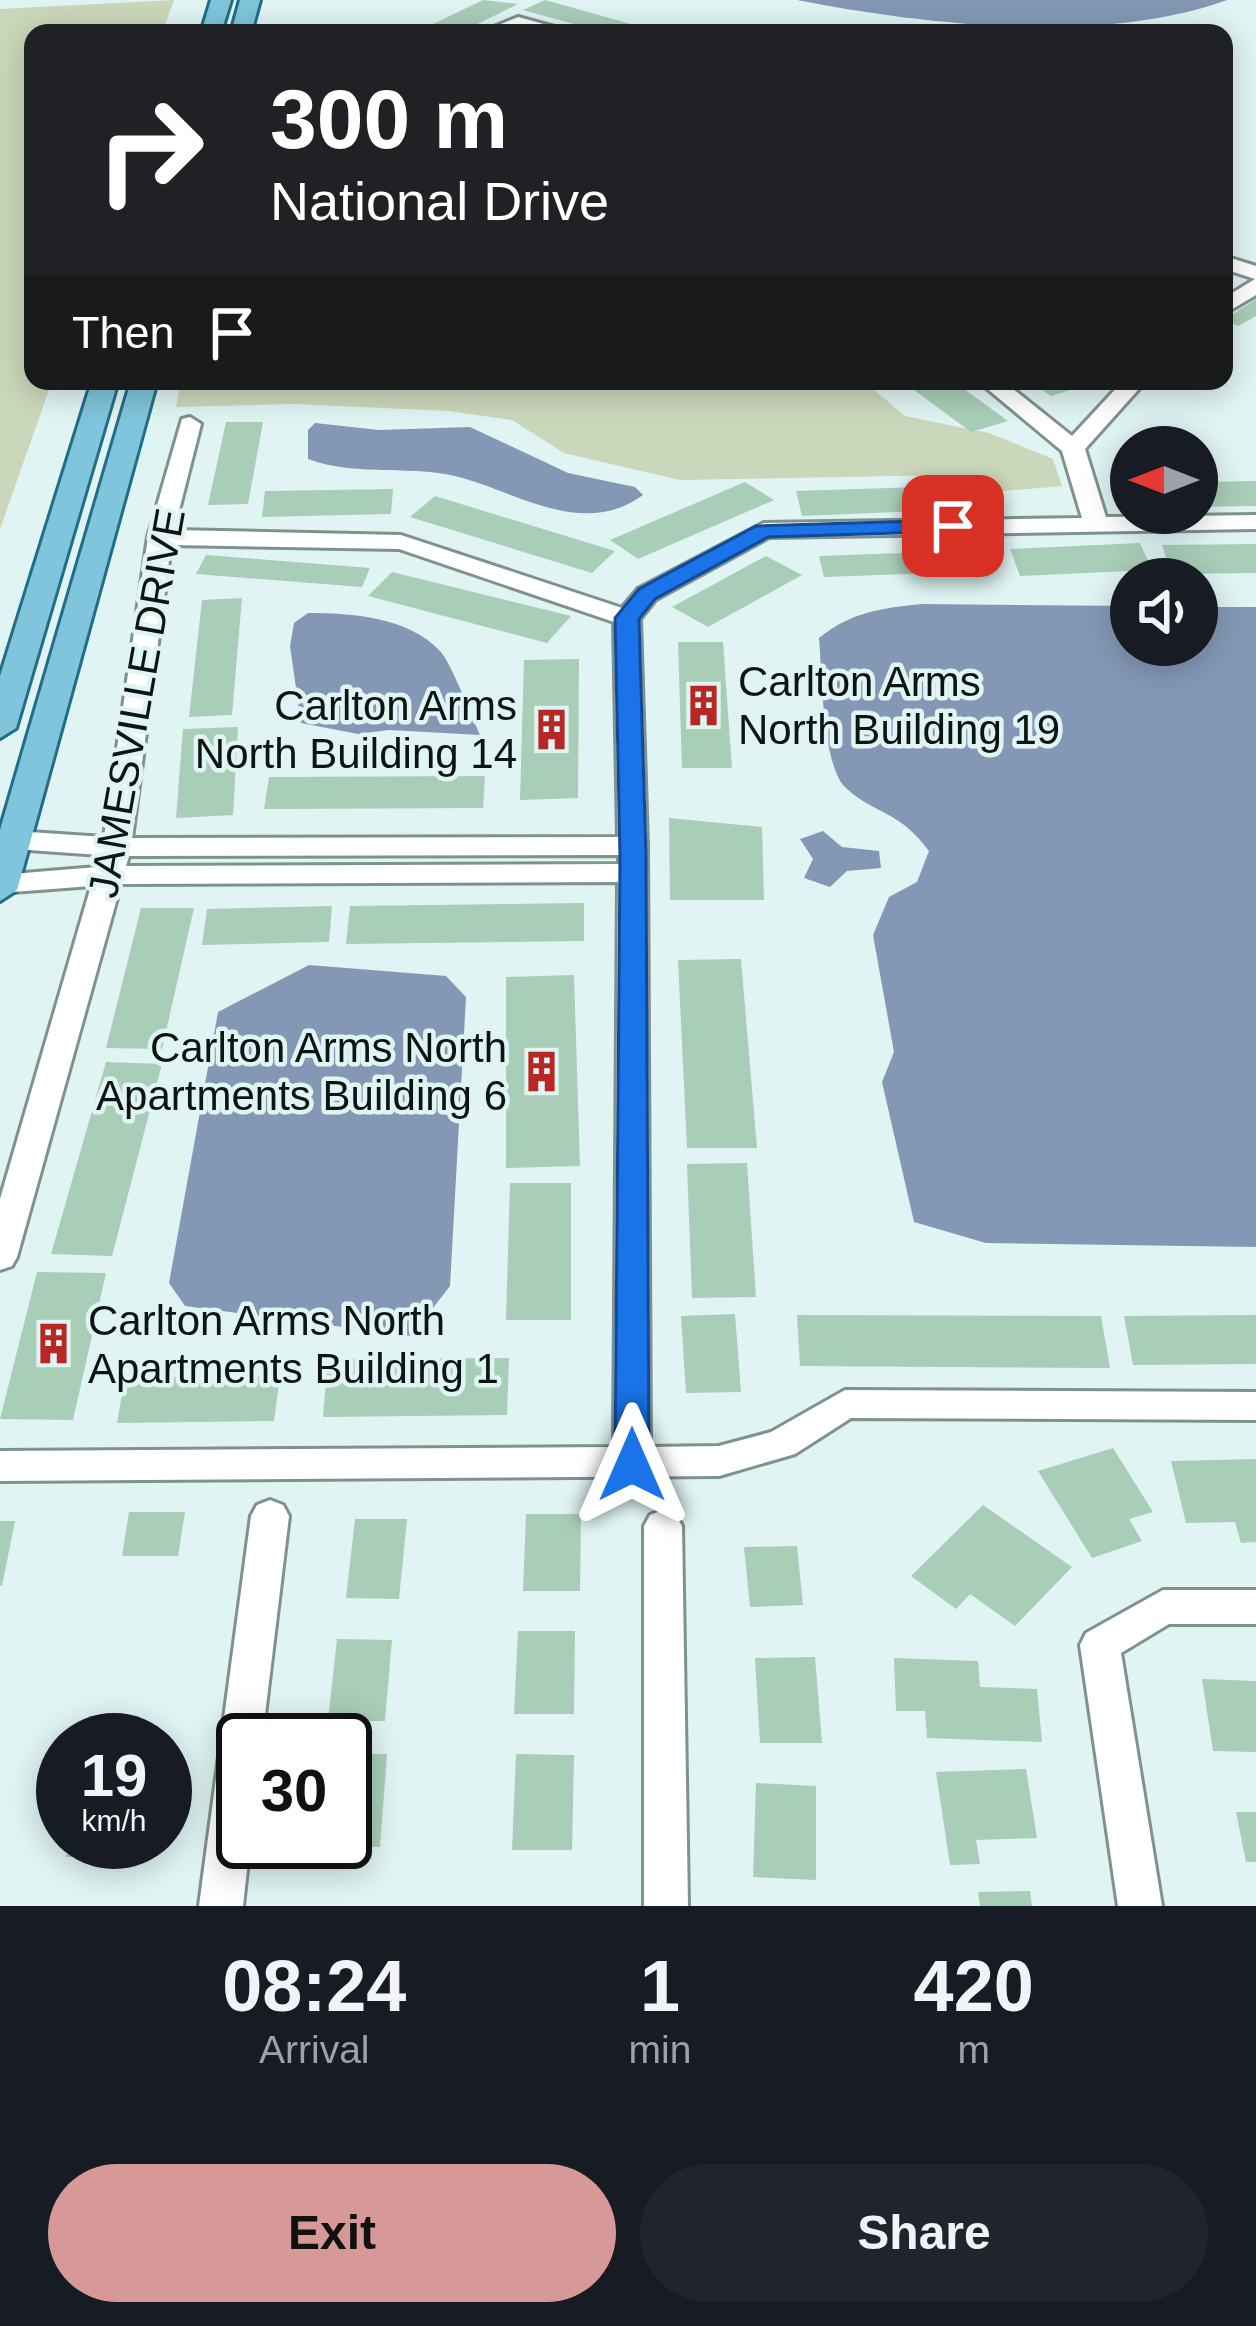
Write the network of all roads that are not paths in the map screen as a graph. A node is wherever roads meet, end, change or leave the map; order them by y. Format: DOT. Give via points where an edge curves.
graph roads {
  1 [pos="102,390"];
  2 [pos="141,390"];
  3 [pos="1000,390"];
  4 [pos="1127,390"];
  5 [pos="190,424"];
  6 [pos="1073,448"];
  7 [pos="1256,522"];
  8 [pos="1096,523"];
  9 [pos="160,537"];
  10 [pos="627,618"];
  11 [pos="0,728"];
  12 [pos="7,838"];
  13 [pos="633,860"];
  14 [pos="114,861"];
  15 [pos="0,886"];
  16 [pos="0,1256"];
  17 [pos="1256,1406"];
  18 [pos="632,1465"];
  19 [pos="0,1466"];
  20 [pos="270,1516"];
  21 [pos="662,1526"];
  22 [pos="1256,1607"];
  23 [pos="221,1906"];
  24 [pos="666,1906"];
  25 [pos="1140,1906"];
  1 -- 11 [label="main road"];
  2 -- 12 [label="main road"];
  3 -- 6 [label="street"];
  4 -- 6 [label="street"];
  5 -- 9 [label="street, JAMESVILLE DRIVE"];
  6 -- 8 [label="street"];
  7 -- 8 [label="street"];
  8 -- 10 [label="street" via="764,530 647,594"];
  9 -- 10 [label="street" via="401,542"];
  9 -- 14 [label="street, JAMESVILLE DRIVE"];
  10 -- 13 [label="street"];
  12 -- 14 [label="street"];
  12 -- 15 [label="main road"];
  13 -- 14 [label="street"];
  13 -- 18 [label="street"];
  14 -- 15 [label="street"];
  14 -- 16 [label="street, JAMESVILLE DRIVE"];
  17 -- 18 [label="street" via="845,1404 782,1444 719,1461"];
  18 -- 19 [label="street"];
  20 -- 23 [label="street"];
  21 -- 24 [label="street"];
  22 -- 25 [label="street" via="1163,1607 1100,1645"];
}
